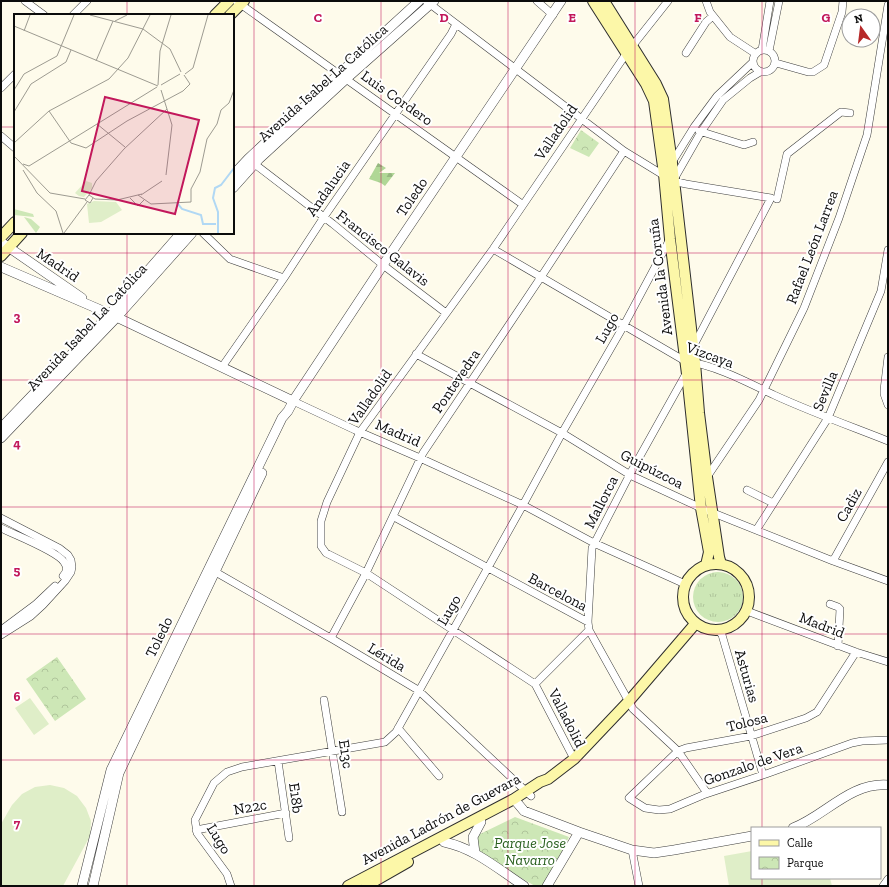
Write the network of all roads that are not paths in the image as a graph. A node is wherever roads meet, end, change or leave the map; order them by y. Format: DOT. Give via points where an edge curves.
graph roads {
  1 [pos="25,1"];
  2 [pos="87,1"];
  3 [pos="229,1"];
  4 [pos="419,1"];
  5 [pos="537,1"];
  6 [pos="561,1"];
  7 [pos="668,1"];
  8 [pos="706,1"];
  9 [pos="770,1"];
  10 [pos="779,1"];
  11 [pos="843,1"];
  12 [pos="240,2"];
  13 [pos="430,2"];
  14 [pos="600,2"];
  15 [pos="888,5"];
  16 [pos="43,14"];
  17 [pos="74,14"];
  18 [pos="216,14"];
  19 [pos="231,14"];
  20 [pos="553,15"];
  21 [pos="713,16"];
  22 [pos="456,24"];
  23 [pos="632,45"];
  24 [pos="762,51"];
  25 [pos="686,53"];
  26 [pos="626,54"];
  27 [pos="753,62"];
  28 [pos="776,63"];
  29 [pos="515,70"];
  30 [pos="760,72"];
  31 [pos="14,75"];
  32 [pos="343,76"];
  33 [pos="1,88"];
  34 [pos="850,113"];
  35 [pos="395,114"];
  36 [pos="580,119"];
  37 [pos="694,127"];
  38 [pos="701,132"];
  39 [pos="1,136"];
  40 [pos="753,142"];
  41 [pos="14,147"];
  42 [pos="624,151"];
  43 [pos="457,157"];
  44 [pos="251,162"];
  45 [pos="672,163"];
  46 [pos="664,174"];
  47 [pos="234,175"];
  48 [pos="673,181"];
  49 [pos="234,187"];
  50 [pos="774,199"];
  51 [pos="522,204"];
  52 [pos="324,217"];
  53 [pos="14,223"];
  54 [pos="21,234"];
  55 [pos="181,234"];
  56 [pos="191,234"];
  57 [pos="204,234"];
  58 [pos="1,237"];
  59 [pos="675,238"];
  60 [pos="5,245"];
  61 [pos="493,249"];
  62 [pos="888,250"];
  63 [pos="1,256"];
  64 [pos="383,265"];
  65 [pos="1,267"];
  66 [pos="284,278"];
  67 [pos="541,278"];
  68 [pos="100,310"];
  69 [pos="446,313"];
  70 [pos="114,316"];
  71 [pos="624,325"];
  72 [pos="693,347"];
  73 [pos="416,354"];
  74 [pos="888,357"];
  75 [pos="690,362"];
  76 [pos="222,367"];
  77 [pos="686,372"];
  78 [pos="471,383"];
  79 [pos="765,390"];
  80 [pos="294,401"];
  81 [pos="888,405"];
  82 [pos="828,418"];
  83 [pos="1,428"];
  84 [pos="360,432"];
  85 [pos="562,433"];
  86 [pos="1,438"];
  87 [pos="888,441"];
  88 [pos="420,458"];
  89 [pos="888,462"];
  90 [pos="630,474"];
  91 [pos="707,477"];
  92 [pos="747,490"];
  93 [pos="773,503"];
  94 [pos="523,505"];
  95 [pos="701,508"];
  96 [pos="712,511"];
  97 [pos="394,517"];
  98 [pos="1,518"];
  99 [pos="1,528"];
  100 [pos="757,529"];
  101 [pos="594,543"];
  102 [pos="833,561"];
  103 [pos="68,562"];
  104 [pos="722,564"];
  105 [pos="706,565"];
  106 [pos="488,569"];
  107 [pos="211,570"];
  108 [pos="366,573"];
  109 [pos="888,581"];
  110 [pos="685,584"];
  111 [pos="830,604"];
  112 [pos="747,611"];
  113 [pos="588,622"];
  114 [pos="696,624"];
  115 [pos="452,630"];
  116 [pos="589,630"];
  117 [pos="2,631"];
  118 [pos="719,631"];
  119 [pos="331,638"];
  120 [pos="838,646"];
  121 [pos="856,652"];
  122 [pos="888,662"];
  123 [pos="535,684"];
  124 [pos="418,690"];
  125 [pos="324,700"];
  126 [pos="629,701"];
  127 [pos="398,728"];
  128 [pos="751,736"];
  129 [pos="888,740"];
  130 [pos="678,751"];
  131 [pos="332,752"];
  132 [pos="574,759"];
  133 [pos="278,761"];
  134 [pos="763,775"];
  135 [pos="438,776"];
  136 [pos="888,785"];
  137 [pos="707,793"];
  138 [pos="529,794"];
  139 [pos="629,798"];
  140 [pos="516,802"];
  141 [pos="342,812"];
  142 [pos="489,812"];
  143 [pos="286,814"];
  144 [pos="481,822"];
  145 [pos="795,827"];
  146 [pos="196,830"];
  147 [pos="579,832"];
  148 [pos="751,836"];
  149 [pos="289,838"];
  150 [pos="444,842"];
  151 [pos="632,850"];
  152 [pos="476,853"];
  153 [pos="888,879"];
  154 [pos="82,886"];
  155 [pos="93,886"];
  156 [pos="231,886"];
  157 [pos="348,886"];
  158 [pos="366,886"];
  159 [pos="524,886"];
  160 [pos="547,886"];
  161 [pos="640,886"];
  162 [pos="883,886"];
  1 -- 16 [label="street"];
  2 -- 17 [label="street"];
  3 -- 18 [label="main road"];
  4 -- 32 [label="street, Avenida Isabel La Católica"];
  5 -- 20 [label="street"];
  6 -- 20 [label="street, Toledo"];
  7 -- 23 [label="street, Valladolid"];
  8 -- 21 [label="street"];
  9 -- 24 [label="street"];
  10 -- 24 [label="street"];
  11 -- 28 [label="street" via="842,12 824,65 813,72 808,72"];
  12 -- 19 [label="main road"];
  12 -- 32 [label="street, Luis Cordero"];
  13 -- 22 [label="street"];
  13 -- 32 [label="street, Avenida Isabel La Católica"];
  14 -- 23 [label="main road, Avenida la Coruña"];
  14 -- 26 [label="main road, Avenida la Coruña"];
  15 -- 79 [label="street, Rafael León Larrea" via="867,135 804,308"];
  20 -- 29 [label="street, Toledo"];
  21 -- 24 [label="street" via="730,37"];
  21 -- 25 [label="street" via="706,22"];
  22 -- 29 [label="street"];
  22 -- 35 [label="street, Andalucia"];
  23 -- 26 [label="street, Valladolid"];
  23 -- 45 [label="main road, Avenida la Coruña" via="663,99"];
  24 -- 27 [label="street"];
  24 -- 28 [label="street" via="775,56"];
  26 -- 36 [label="street, Valladolid"];
  26 -- 46 [label="main road, Avenida la Coruña" via="646,84 654,102"];
  27 -- 30 [label="street"];
  27 -- 37 [label="street" via="716,96"];
  28 -- 30 [label="street" via="770,71"];
  29 -- 36 [label="street"];
  29 -- 43 [label="street, Toledo"];
  30 -- 38 [label="street" via="723,100"];
  31 -- 33 [label="street"];
  32 -- 35 [label="street, Luis Cordero"];
  32 -- 44 [label="street, Avenida Isabel La Católica"];
  34 -- 50 [label="street" via="841,112 787,154"];
  35 -- 43 [label="street, Luis Cordero"];
  35 -- 52 [label="street, Andalucia"];
  36 -- 42 [label="street"];
  36 -- 51 [label="street, Valladolid"];
  37 -- 38 [label="street"];
  37 -- 45 [label="street"];
  38 -- 40 [label="street" via="744,145"];
  38 -- 48 [label="street"];
  39 -- 41 [label="street"];
  42 -- 46 [label="street"];
  42 -- 67 [label="street, Pontevedra"];
  43 -- 51 [label="street, Luis Cordero"];
  43 -- 64 [label="street, Toledo"];
  44 -- 47 [label="street, Avenida Isabel La Católica"];
  44 -- 49 [label="street, Avenida Isabel La Católica"];
  44 -- 52 [label="street, Francisco Galavis"];
  45 -- 46 [label="street"];
  45 -- 48 [label="main road, Avenida la Coruña"];
  46 -- 48 [label="street"];
  46 -- 59 [label="main road, Avenida la Coruña"];
  48 -- 50 [label="street"];
  48 -- 59 [label="main road, Avenida la Coruña"];
  50 -- 72 [label="street"];
  51 -- 61 [label="street, Valladolid"];
  52 -- 64 [label="street, Francisco Galavis"];
  52 -- 66 [label="street, Andalucia"];
  53 -- 58 [label="main road"];
  54 -- 60 [label="main road"];
  55 -- 70 [label="street, Avenida Isabel La Católica"];
  56 -- 70 [label="street, Avenida Isabel La Católica"];
  57 -- 66 [label="street" via="230,259"];
  59 -- 71 [label="street, Lugo"];
  59 -- 72 [label="main road, Avenida la Coruña"];
  59 -- 75 [label="main road, Avenida la Coruña"];
  60 -- 63 [label="main road"];
  60 -- 68 [label="street, Madrid"];
  61 -- 67 [label="street, Vizcaya"];
  61 -- 69 [label="street, Valladolid"];
  62 -- 82 [label="street, Sevilla" via="881,291"];
  64 -- 69 [label="street, Francisco Galavis"];
  64 -- 80 [label="street, Toledo"];
  65 -- 68 [label="street, Madrid"];
  66 -- 76 [label="street, Andalucia"];
  67 -- 71 [label="street, Vizcaya"];
  67 -- 78 [label="street, Pontevedra"];
  68 -- 70 [label="street, Madrid"];
  69 -- 73 [label="street, Valladolid"];
  70 -- 76 [label="street, Madrid"];
  70 -- 83 [label="street, Avenida Isabel La Católica"];
  70 -- 86 [label="street, Avenida Isabel La Católica"];
  71 -- 75 [label="street, Vizcaya"];
  71 -- 85 [label="street, Lugo"];
  72 -- 75 [label="main road, Avenida la Coruña"];
  73 -- 78 [label="street, Guipúzcoa"];
  73 -- 84 [label="street, Valladolid"];
  74 -- 81 [label="street" via="884,394"];
  75 -- 77 [label="main road, Avenida la Coruña"];
  75 -- 79 [label="street, Vizcaya"];
  75 -- 91 [label="main road, Avenida la Coruña"];
  76 -- 80 [label="street, Madrid"];
  77 -- 90 [label="street, Mallorca"];
  77 -- 95 [label="main road, Avenida la Coruña"];
  78 -- 85 [label="street, Guipúzcoa"];
  78 -- 88 [label="street, Pontevedra"];
  79 -- 82 [label="street, Vizcaya"];
  79 -- 91 [label="street, Rafael León Larrea"];
  80 -- 84 [label="street, Madrid"];
  80 -- 107 [label="street, Toledo" via="288,411 288,419"];
  82 -- 87 [label="street, Vizcaya"];
  82 -- 93 [label="street, Sevilla"];
  84 -- 88 [label="street, Madrid"];
  84 -- 108 [label="street, Valladolid" via="327,502 321,521 321,546 326,552"];
  85 -- 90 [label="street, Guipúzcoa"];
  85 -- 94 [label="street, Lugo"];
  88 -- 94 [label="street, Madrid"];
  88 -- 97 [label="street, Pontevedra"];
  89 -- 102 [label="street, Cadiz"];
  90 -- 95 [label="street, Guipúzcoa"];
  90 -- 101 [label="street, Mallorca"];
  91 -- 96 [label="main road, Avenida la Coruña"];
  92 -- 93 [label="street"];
  93 -- 100 [label="street, Sevilla"];
  94 -- 101 [label="street, Madrid"];
  94 -- 106 [label="street, Lugo"];
  95 -- 96 [label="street, Guipúzcoa"];
  95 -- 105 [label="main road, Avenida la Coruña" via="709,552"];
  96 -- 100 [label="street, Guipúzcoa"];
  96 -- 104 [label="main road, Avenida la Coruña"];
  97 -- 106 [label="street, Barcelona"];
  97 -- 108 [label="street, Pontevedra"];
  98 -- 103 [label="street" via="59,548 68,554"];
  99 -- 103 [label="street"];
  100 -- 102 [label="street, Guipúzcoa"];
  101 -- 110 [label="street, Madrid"];
  101 -- 113 [label="street, Mallorca"];
  102 -- 109 [label="street, Guipúzcoa"];
  103 -- 117 [label="street" via="66,571 55,586"];
  104 -- 105 [label="main road"];
  104 -- 112 [label="main road" via="736,570 748,584 750,602"];
  105 -- 110 [label="main road" via="694,572"];
  106 -- 113 [label="street, Barcelona"];
  106 -- 115 [label="street, Lugo"];
  107 -- 119 [label="street, Lérida"];
  107 -- 154 [label="street, Toledo" via="111,770"];
  107 -- 155 [label="street, Toledo" via="119,773"];
  108 -- 115 [label="street, Valladolid"];
  108 -- 119 [label="street, Pontevedra"];
  110 -- 114 [label="main road" via="684,605 687,615"];
  111 -- 120 [label="street" via="840,609"];
  112 -- 118 [label="main road" via="740,621 730,628"];
  112 -- 120 [label="street, Madrid"];
  113 -- 116 [label="street, Barcelona"];
  114 -- 118 [label="main road"];
  114 -- 126 [label="main road, Avenida Ladrón de Guevara"];
  115 -- 123 [label="street, Valladolid"];
  115 -- 124 [label="street, Lugo"];
  116 -- 123 [label="street"];
  116 -- 126 [label="street, Barcelona"];
  118 -- 128 [label="street, Asturias"];
  119 -- 124 [label="street, Lérida"];
  120 -- 121 [label="street, Madrid"];
  121 -- 122 [label="street, Madrid"];
  121 -- 128 [label="street, Tolosa" via="817,712"];
  123 -- 132 [label="street, Valladolid"];
  124 -- 127 [label="street, Lugo"];
  124 -- 138 [label="street, Lérida"];
  125 -- 131 [label="street, E13c"];
  126 -- 130 [label="street, Barcelona" via="633,709"];
  126 -- 132 [label="main road, Avenida Ladrón de Guevara"];
  127 -- 131 [label="street, Lugo" via="385,742"];
  127 -- 135 [label="street"];
  128 -- 130 [label="street, Tolosa"];
  128 -- 134 [label="street, Asturias"];
  129 -- 134 [label="street, Gonzalo de Vera" via="857,741"];
  130 -- 137 [label="street, Barcelona"];
  130 -- 139 [label="street, Tolosa"];
  131 -- 133 [label="street, Lugo"];
  131 -- 141 [label="street, E13c"];
  132 -- 138 [label="main road, Avenida Ladrón de Guevara" via="548,780 540,782"];
  133 -- 143 [label="street, E18b"];
  133 -- 146 [label="street, Lugo" via="242,767 220,777 214,783 195,820"];
  134 -- 137 [label="street, Gonzalo de Vera"];
  136 -- 145 [label="street" via="871,786 843,797"];
  137 -- 139 [label="street, Gonzalo de Vera" via="670,809 659,810 645,808"];
  138 -- 140 [label="main road, Avenida Ladrón de Guevara"];
  140 -- 142 [label="main road, Avenida Ladrón de Guevara"];
  140 -- 144 [label="main road, Avenida Ladrón de Guevara"];
  140 -- 147 [label="street" via="524,810"];
  142 -- 144 [label="main road"];
  142 -- 157 [label="main road, Avenida Ladrón de Guevara"];
  143 -- 146 [label="street, N22c"];
  143 -- 149 [label="street, E18b"];
  144 -- 150 [label="main road, Avenida Ladrón de Guevara"];
  144 -- 152 [label="street" via="474,838"];
  146 -- 156 [label="street, Lugo" via="227,874"];
  147 -- 151 [label="street"];
  147 -- 160 [label="street"];
  148 -- 151 [label="street" via="654,853"];
  150 -- 152 [label="street"];
  150 -- 158 [label="main road, Avenida Ladrón de Guevara"];
  151 -- 161 [label="street"];
  152 -- 159 [label="street"];
  153 -- 162 [label="street"];
}
